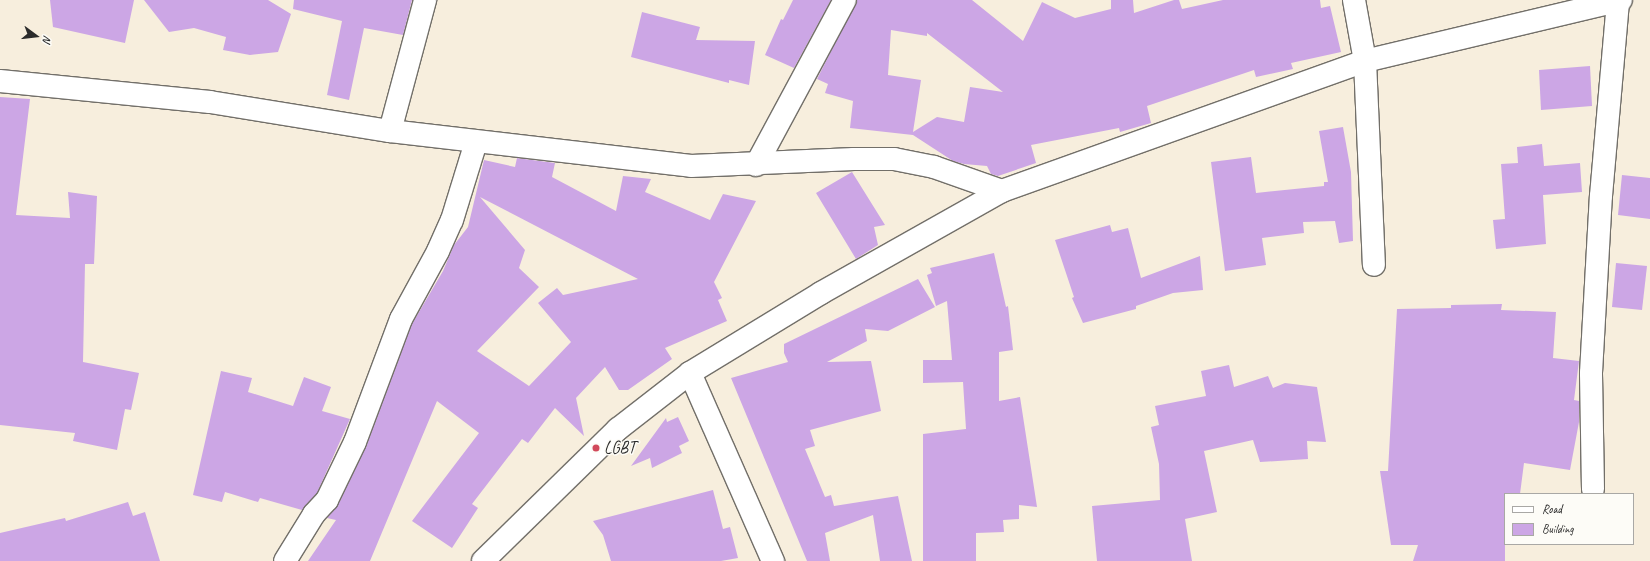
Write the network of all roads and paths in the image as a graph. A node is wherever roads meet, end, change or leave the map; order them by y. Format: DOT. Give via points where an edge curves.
graph roads {
  1 [pos="426,0"];
  2 [pos="844,0"];
  3 [pos="1354,0"];
  4 [pos="1618,0"];
  5 [pos="1621,0"];
  6 [pos="1365,61"];
  7 [pos="0,81"];
  8 [pos="390,131"];
  9 [pos="476,142"];
  10 [pos="756,165"];
  11 [pos="1002,191"];
  12 [pos="1374,265"];
  13 [pos="690,373"];
  14 [pos="1594,489"];
  15 [pos="285,561"];
  16 [pos="483,561"];
  17 [pos="773,561"];
  1 -- 8 [label="street"];
  2 -- 10 [label="street"];
  3 -- 6 [label="street"];
  4 -- 5 [label="street"];
  4 -- 6 [label="street"];
  4 -- 14 [label="street" via="1601,196 1591,373"];
  6 -- 11 [label="street"];
  6 -- 12 [label="street"];
  7 -- 8 [label="street" via="210,102"];
  8 -- 9 [label="street"];
  9 -- 10 [label="street" via="691,166"];
  9 -- 15 [label="street" via="452,220 401,319 355,442 327,500 314,514"];
  10 -- 11 [label="street" via="894,159 934,167"];
  11 -- 13 [label="street" via="821,293"];
  13 -- 16 [label="street" via="618,429"];
  13 -- 17 [label="street"];
}
